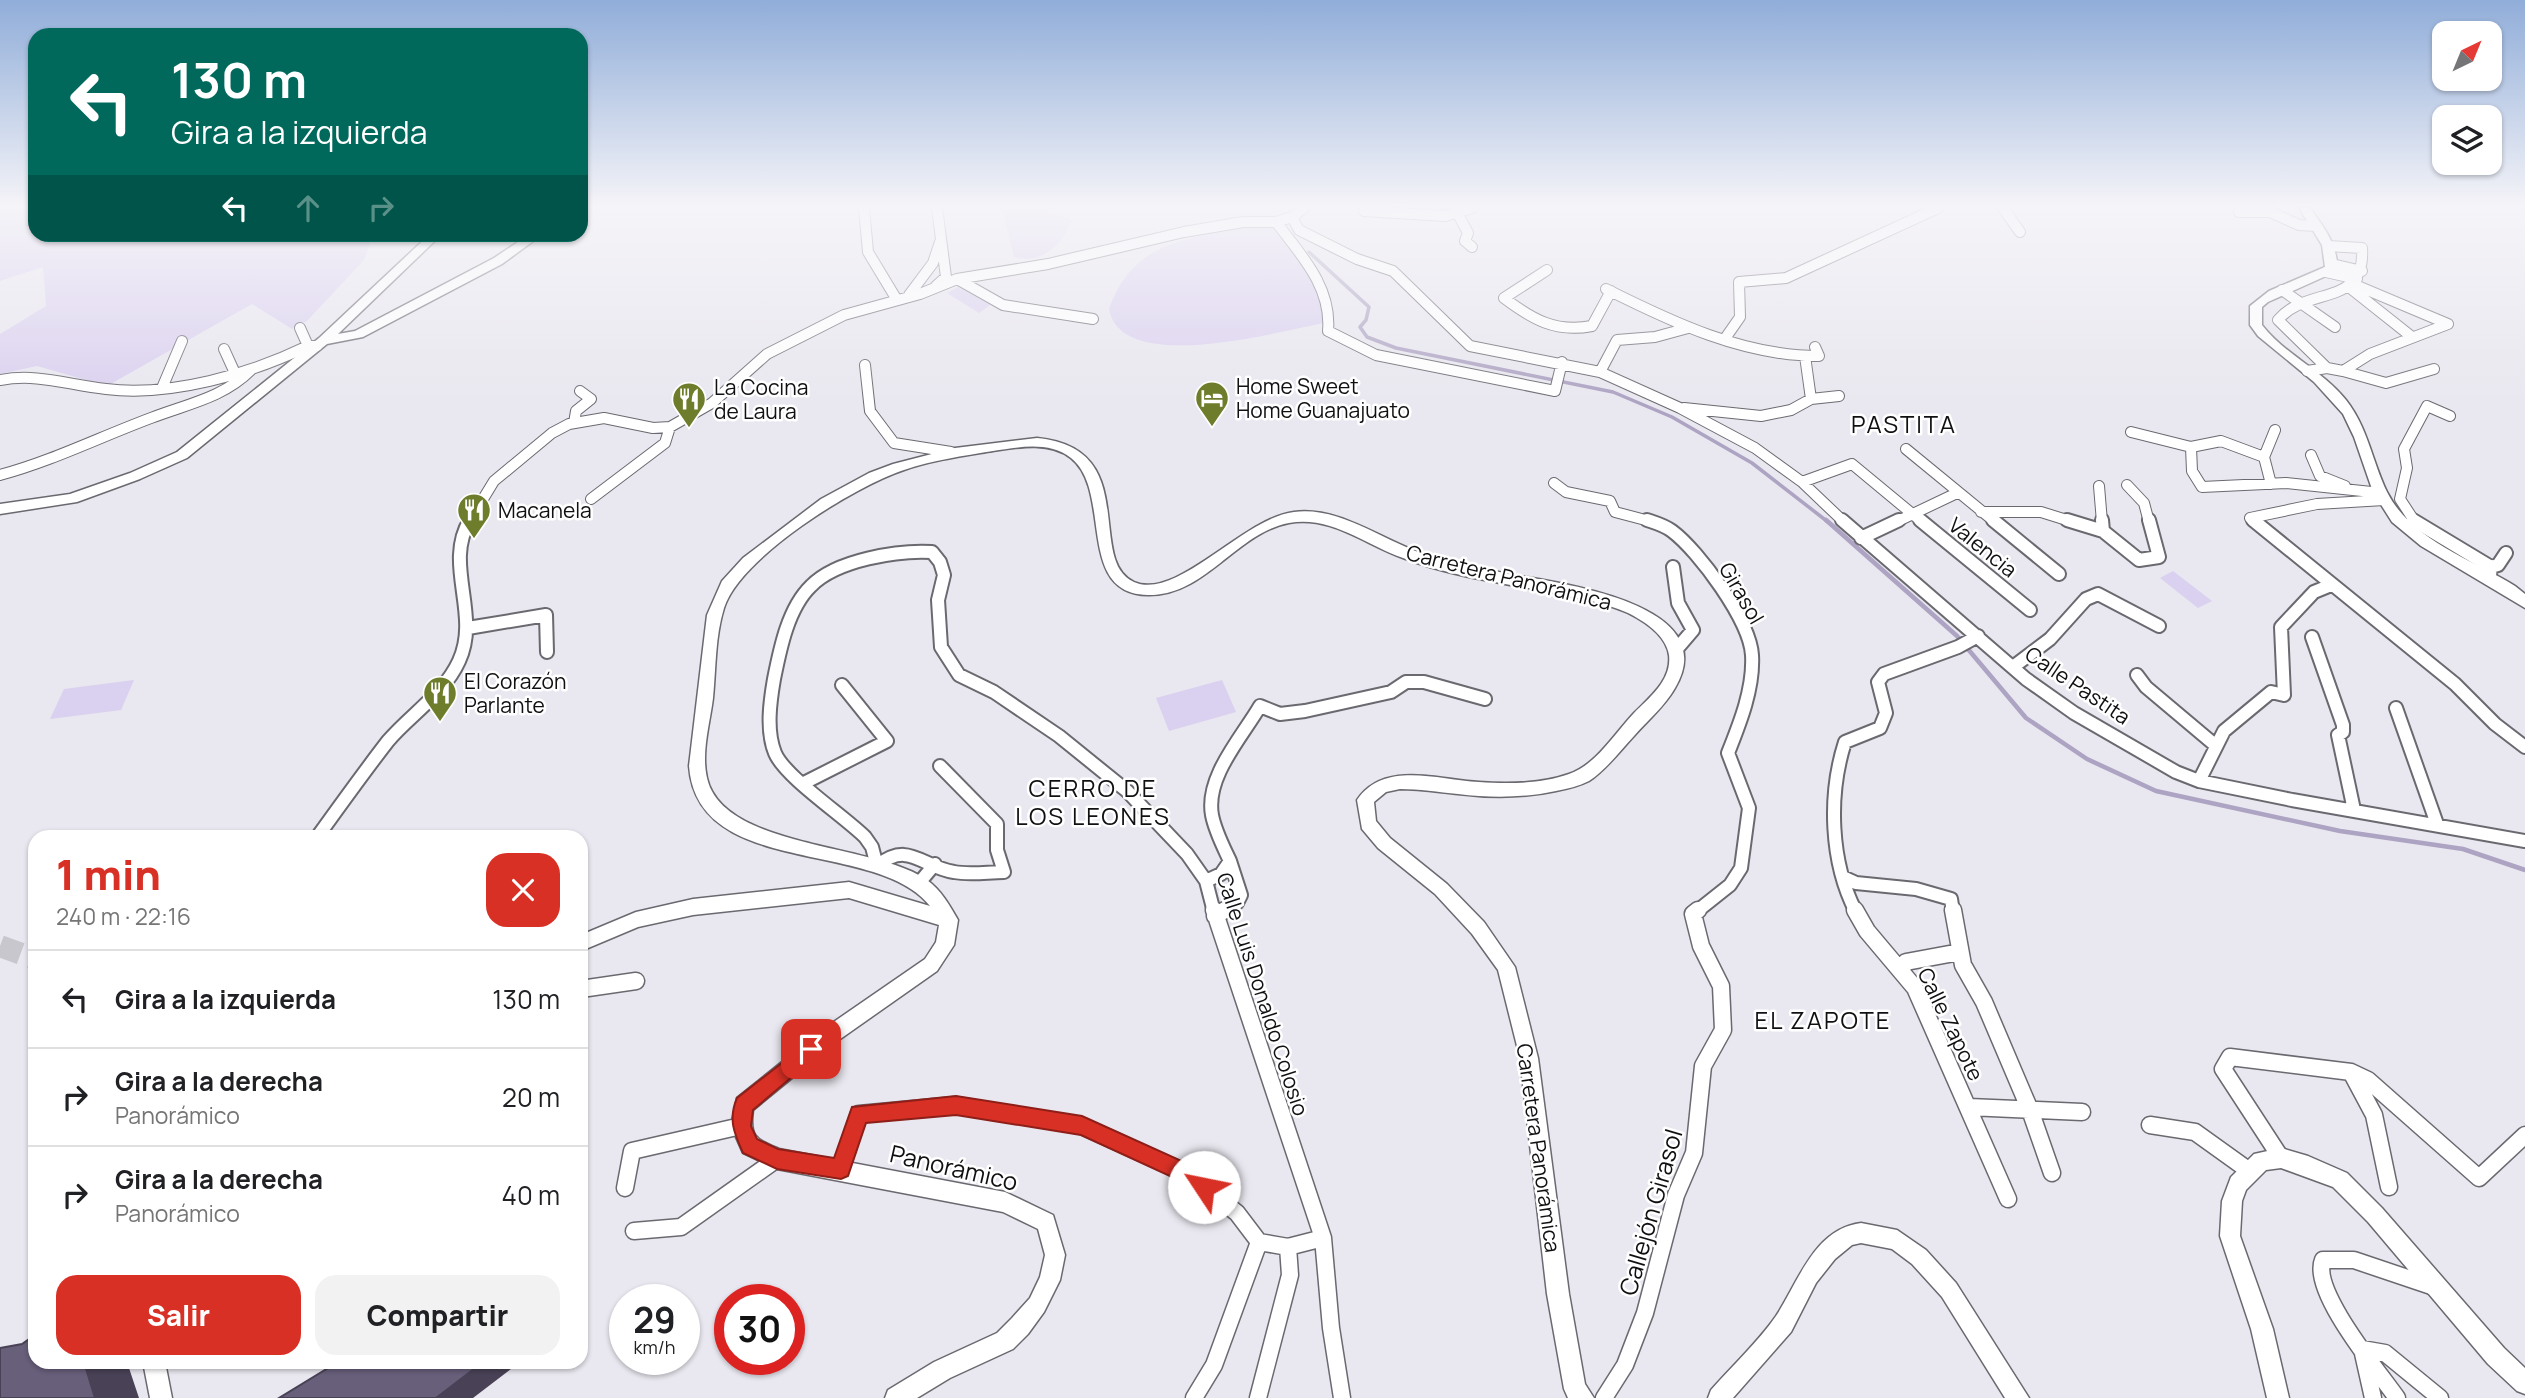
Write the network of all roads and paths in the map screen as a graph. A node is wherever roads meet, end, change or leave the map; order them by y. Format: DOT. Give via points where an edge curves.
graph roads {
  1 [pos="394,273"];
  2 [pos="475,273"];
  3 [pos="879,273"];
  4 [pos="927,273"];
  5 [pos="945,273"];
  6 [pos="956,273"];
  7 [pos="992,273"];
  8 [pos="1313,273"];
  9 [pos="1395,273"];
  10 [pos="1541,273"];
  11 [pos="1796,273"];
  12 [pos="2323,273"];
  13 [pos="2340,273"];
  14 [pos="2356,273"];
  15 [pos="957,279"];
  16 [pos="2355,280"];
  17 [pos="1609,290"];
  18 [pos="2282,290"];
  19 [pos="924,293"];
  20 [pos="901,299"];
  21 [pos="2303,304"];
  22 [pos="1093,318"];
  23 [pos="1691,327"];
  24 [pos="2335,327"];
  25 [pos="300,328"];
  26 [pos="2412,337"];
  27 [pos="1724,340"];
  28 [pos="182,341"];
  29 [pos="316,344"];
  30 [pos="1815,347"];
  31 [pos="224,349"];
  32 [pos="1805,356"];
  33 [pos="1562,362"];
  34 [pos="865,365"];
  35 [pos="2327,368"];
  36 [pos="2434,369"];
  37 [pos="251,370"];
  38 [pos="233,371"];
  39 [pos="2307,371"];
  40 [pos="2343,371"];
  41 [pos="1600,372"];
  42 [pos="0,380"];
  43 [pos="1558,384"];
  44 [pos="162,388"];
  45 [pos="580,391"];
  46 [pos="1839,396"];
  47 [pos="1811,399"];
  48 [pos="1680,408"];
  49 [pos="2450,416"];
  50 [pos="2421,417"];
  51 [pos="574,423"];
  52 [pos="670,427"];
  53 [pos="2275,430"];
  54 [pos="2132,432"];
  55 [pos="2192,447"];
  56 [pos="1906,449"];
  57 [pos="951,452"];
  58 [pos="2311,455"];
  59 [pos="2264,457"];
  60 [pos="0,475"];
  61 [pos="1802,482"];
  62 [pos="1554,483"];
  63 [pos="2271,484"];
  64 [pos="2127,485"];
  65 [pos="2099,486"];
  66 [pos="2352,488"];
  67 [pos="1957,493"];
  68 [pos="2382,496"];
  69 [pos="591,499"];
  70 [pos="0,509"];
  71 [pos="1981,512"];
  72 [pos="1912,514"];
  73 [pos="2103,531"];
  74 [pos="1861,538"];
  75 [pos="2506,553"];
  76 [pos="1673,567"];
  77 [pos="2491,571"];
  78 [pos="2059,574"];
  79 [pos="2331,585"];
  80 [pos="2525,602"];
  81 [pos="2029,610"];
  82 [pos="2158,626"];
  83 [pos="468,628"];
  84 [pos="1976,637"];
  85 [pos="2312,637"];
  86 [pos="1675,651"];
  87 [pos="547,652"];
  88 [pos="2013,667"];
  89 [pos="2137,675"];
  90 [pos="842,685"];
  91 [pos="1485,699"];
  92 [pos="2396,708"];
  93 [pos="2215,745"];
  94 [pos="2525,747"];
  95 [pos="940,766"];
  96 [pos="2199,781"];
  97 [pos="802,784"];
  98 [pos="2354,810"];
  99 [pos="2437,824"];
  100 [pos="322,830"];
  101 [pos="2525,841"];
  102 [pos="1230,861"];
  103 [pos="934,864"];
  104 [pos="877,866"];
  105 [pos="1845,878"];
  106 [pos="1206,881"];
  107 [pos="919,883"];
  108 [pos="1951,899"];
  109 [pos="1693,914"];
  110 [pos="1215,916"];
  111 [pos="949,920"];
  112 [pos="588,940"];
  113 [pos="1960,952"];
  114 [pos="1901,970"];
  115 [pos="636,981"];
  116 [pos="588,988"];
  117 [pos="2351,1072"];
  118 [pos="1969,1107"];
  119 [pos="2030,1110"];
  120 [pos="2082,1112"];
  121 [pos="2150,1125"];
  122 [pos="741,1126"];
  123 [pos="2525,1135"];
  124 [pos="2281,1158"];
  125 [pos="777,1159"];
  126 [pos="841,1169"];
  127 [pos="2248,1170"];
  128 [pos="2052,1173"];
  129 [pos="2389,1187"];
  130 [pos="625,1188"];
  131 [pos="2008,1199"];
  132 [pos="634,1231"];
  133 [pos="1323,1238"];
  134 [pos="1259,1242"];
  135 [pos="1288,1247"];
  136 [pos="2435,1287"];
  137 [pos="2362,1349"];
  138 [pos="155,1369"];
  139 [pos="2525,1383"];
  140 [pos="161,1398"];
  141 [pos="895,1398"];
  142 [pos="1194,1398"];
  143 [pos="1258,1398"];
  144 [pos="1342,1398"];
  145 [pos="1583,1398"];
  146 [pos="1604,1398"];
  147 [pos="1719,1398"];
  148 [pos="2018,1398"];
  149 [pos="2278,1398"];
  150 [pos="2373,1398"];
  151 [pos="2398,1398"];
  152 [pos="2440,1398"];
  1 -- 29 [label="street"];
  2 -- 29 [label="street" via="359,334"];
  3 -- 20 [label="street" via="887,288"];
  4 -- 20 [label="street" via="917,289"];
  5 -- 19 [label="street"];
  6 -- 15 [label="street"];
  7 -- 15 [label="street"];
  8 -- 43 [label="street" via="1331,317 1328,331 1376,355"];
  9 -- 33 [label="street, Calle Pastita" via="1470,346"];
  10 -- 17 [label="street" via="1504,298 1520,312 1565,328 1592,326"];
  11 -- 27 [label="street" via="1739,282 1740,317"];
  12 -- 18 [label="street"];
  13 -- 16 [label="street"];
  14 -- 16 [label="street"];
  15 -- 19 [label="street"];
  15 -- 22 [label="street" via="1003,305"];
  16 -- 21 [label="street"];
  16 -- 26 [label="street"];
  16 -- 26 [label="street" via="2448,324"];
  17 -- 23 [label="street"];
  18 -- 21 [label="street"];
  18 -- 39 [label="street" via="2256,306 2256,325"];
  19 -- 20 [label="street"];
  20 -- 52 [label="street" via="844,315 790,340 767,354 712,404"];
  21 -- 24 [label="street"];
  21 -- 35 [label="street" via="2278,320"];
  23 -- 27 [label="street"];
  23 -- 41 [label="street" via="1656,337 1617,340"];
  25 -- 29 [label="street"];
  26 -- 40 [label="street"];
  27 -- 32 [label="street"];
  28 -- 44 [label="street"];
  29 -- 37 [label="street"];
  29 -- 70 [label="street" via="182,455 72,499"];
  30 -- 32 [label="street" via="1819,356"];
  31 -- 38 [label="street"];
  32 -- 47 [label="street"];
  33 -- 41 [label="street, Calle Pastita"];
  33 -- 43 [label="street"];
  34 -- 57 [label="street" via="870,411 894,443"];
  35 -- 39 [label="street"];
  35 -- 40 [label="street"];
  36 -- 40 [label="street" via="2386,383"];
  37 -- 38 [label="street"];
  37 -- 60 [label="street" via="239,384 200,402"];
  38 -- 44 [label="street"];
  39 -- 68 [label="street" via="2349,414"];
  41 -- 48 [label="street, Calle Pastita"];
  42 -- 44 [label="street" via="34,373 107,389"];
  45 -- 51 [label="street" via="591,399 576,411"];
  46 -- 47 [label="street, Calle Pastita"];
  47 -- 48 [label="street, Calle Pastita" via="1791,410 1761,416"];
  48 -- 61 [label="street, Calle Pastita" via="1755,448"];
  49 -- 50 [label="street" via="2427,406"];
  50 -- 77 [label="street" via="2404,449 2407,468 2400,499 2414,521"];
  51 -- 52 [label="street" via="604,418"];
  51 -- 83 [label="street" via="534,444 494,481 462,533 458,555"];
  52 -- 69 [label="street" via="665,443"];
  53 -- 59 [label="street"];
  54 -- 55 [label="street"];
  55 -- 59 [label="street" via="2215,440"];
  55 -- 63 [label="street" via="2192,471 2202,487"];
  56 -- 67 [label="street"];
  57 -- 86 [label="street, Carretera Panorámica" via="1034,443 1057,444 1073,452 1086,463 1097,489 1113,573 1141,591 1181,582 1274,521 1297,516 1341,523 1409,555 1597,597 1638,611 1661,626"];
  57 -- 104 [label="street, Carretera Panorámica" via="893,466 834,495 742,568 717,606 699,767 701,787 713,807 741,830"];
  58 -- 66 [label="street" via="2320,476"];
  59 -- 63 [label="street"];
  61 -- 72 [label="street, Valencia" via="1852,464"];
  61 -- 74 [label="street, Calle Pastita"];
  62 -- 109 [label="street, Girasol" via="1566,492 1609,501 1615,512 1670,529 1706,567 1752,652 1746,708 1728,753 1749,808 1741,868 1730,885"];
  63 -- 66 [label="street"];
  64 -- 73 [label="street" via="2144,503 2159,557 2138,560"];
  65 -- 73 [label="street"];
  66 -- 68 [label="street"];
  67 -- 71 [label="street"];
  67 -- 72 [label="street"];
  68 -- 77 [label="street" via="2397,517 2427,543"];
  68 -- 79 [label="street" via="2250,518"];
  71 -- 73 [label="street" via="2041,512"];
  71 -- 78 [label="street"];
  72 -- 74 [label="street"];
  72 -- 81 [label="street, Valencia"];
  74 -- 84 [label="street, Calle Pastita"];
  75 -- 77 [label="street"];
  76 -- 86 [label="street" via="1678,603 1693,630"];
  77 -- 80 [label="street"];
  79 -- 93 [label="street" via="2314,592 2281,627 2284,695 2271,692 2253,703"];
  79 -- 94 [label="street"];
  82 -- 88 [label="street" via="2098,594 2086,598 2050,639"];
  83 -- 87 [label="street" via="546,615"];
  83 -- 100 [label="street" via="459,661 446,681 390,739"];
  84 -- 88 [label="street, Calle Pastita"];
  84 -- 105 [label="street, Calle Zapote" via="1884,674 1878,682 1886,713 1880,728 1845,742 1833,791 1837,851"];
  85 -- 98 [label="street" via="2343,725 2338,735"];
  86 -- 145 [label="street, Carretera Panorámica" via="1672,680 1582,777 1538,789 1398,782 1377,788 1365,800 1368,824 1441,888 1506,967 1529,1058 1558,1294 1576,1389"];
  88 -- 96 [label="street, Calle Pastita" via="2074,713"];
  89 -- 93 [label="street"];
  90 -- 97 [label="street" via="887,741"];
  91 -- 102 [label="street" via="1424,682 1406,682 1352,703 1305,711 1280,713 1260,706 1216,784 1210,804"];
  92 -- 99 [label="street"];
  93 -- 96 [label="street"];
  95 -- 103 [label="street" via="997,824 997,850 1004,872 951,872"];
  96 -- 98 [label="street, Calle Pastita"];
  97 -- 104 [label="street, Calle Luis Donaldo Colosio" via="871,844"];
  97 -- 106 [label="street, Calle Luis Donaldo Colosio" via="775,753 769,711 778,665 800,600 812,584 871,558 913,549 932,552 944,575 938,600 940,648 959,675 994,692 1059,736 1127,791 1187,854"];
  98 -- 99 [label="street, Calle Pastita"];
  99 -- 101 [label="street, Calle Pastita"];
  102 -- 106 [label="street" via="1221,874"];
  102 -- 110 [label="street" via="1241,895 1237,903"];
  103 -- 104 [label="street" via="899,853 887,856"];
  103 -- 107 [label="street"];
  104 -- 107 [label="street, Carretera Panorámica"];
  105 -- 108 [label="street"];
  105 -- 114 [label="street, Calle Zapote" via="1845,889 1860,921"];
  106 -- 110 [label="street, Calle Luis Donaldo Colosio"];
  107 -- 111 [label="street, Carretera Panorámica"];
  108 -- 113 [label="street"];
  109 -- 146 [label="street, Callejón Girasol" via="1701,946 1721,986 1723,1030 1703,1066 1694,1153 1676,1195 1644,1313 1625,1365"];
  110 -- 133 [label="street, Calle Luis Donaldo Colosio"];
  111 -- 112 [label="street" via="849,890 693,907 636,920"];
  111 -- 122 [label="street" via="945,945 930,965 760,1089 744,1105"];
  113 -- 114 [label="street" via="1906,962"];
  113 -- 119 [label="street"];
  114 -- 118 [label="street, Calle Zapote" via="1913,985"];
  115 -- 116 [label="street"];
  117 -- 123 [label="street" via="2368,1080 2479,1178"];
  117 -- 124 [label="street" via="2230,1057 2223,1069"];
  117 -- 129 [label="street" via="2374,1115"];
  118 -- 119 [label="street"];
  118 -- 131 [label="street, Calle Zapote"];
  119 -- 120 [label="street"];
  119 -- 128 [label="street"];
  121 -- 127 [label="street" via="2195,1132"];
  122 -- 125 [label="street, Panorámico" via="750,1146"];
  122 -- 130 [label="street" via="632,1151"];
  124 -- 127 [label="street" via="2261,1161"];
  124 -- 136 [label="street" via="2340,1180"];
  125 -- 126 [label="street, Panorámico"];
  125 -- 132 [label="street" via="681,1227"];
  126 -- 134 [label="street" via="859,1114 956,1105 1082,1126 1188,1174 1237,1213"];
  126 -- 141 [label="street, Panorámico" via="1005,1202 1046,1222 1051,1238 1055,1255 1050,1280 1020,1326 1005,1341"];
  127 -- 149 [label="street" via="2232,1201 2230,1236 2262,1329"];
  133 -- 135 [label="street"];
  133 -- 144 [label="street, Calle Luis Donaldo Colosio"];
  134 -- 135 [label="street"];
  134 -- 142 [label="street" via="1209,1381"];
  135 -- 143 [label="street" via="1290,1275"];
  136 -- 137 [label="street" via="2354,1260 2323,1260 2319,1270 2323,1284"];
  136 -- 139 [label="street"];
  137 -- 150 [label="street"];
  137 -- 151 [label="street"];
  137 -- 152 [label="street" via="2385,1353"];
  138 -- 140 [label="street"];
  147 -- 148 [label="street" via="1783,1324 1828,1252 1847,1235 1861,1233 1898,1240 1919,1256 1949,1290"];
}
